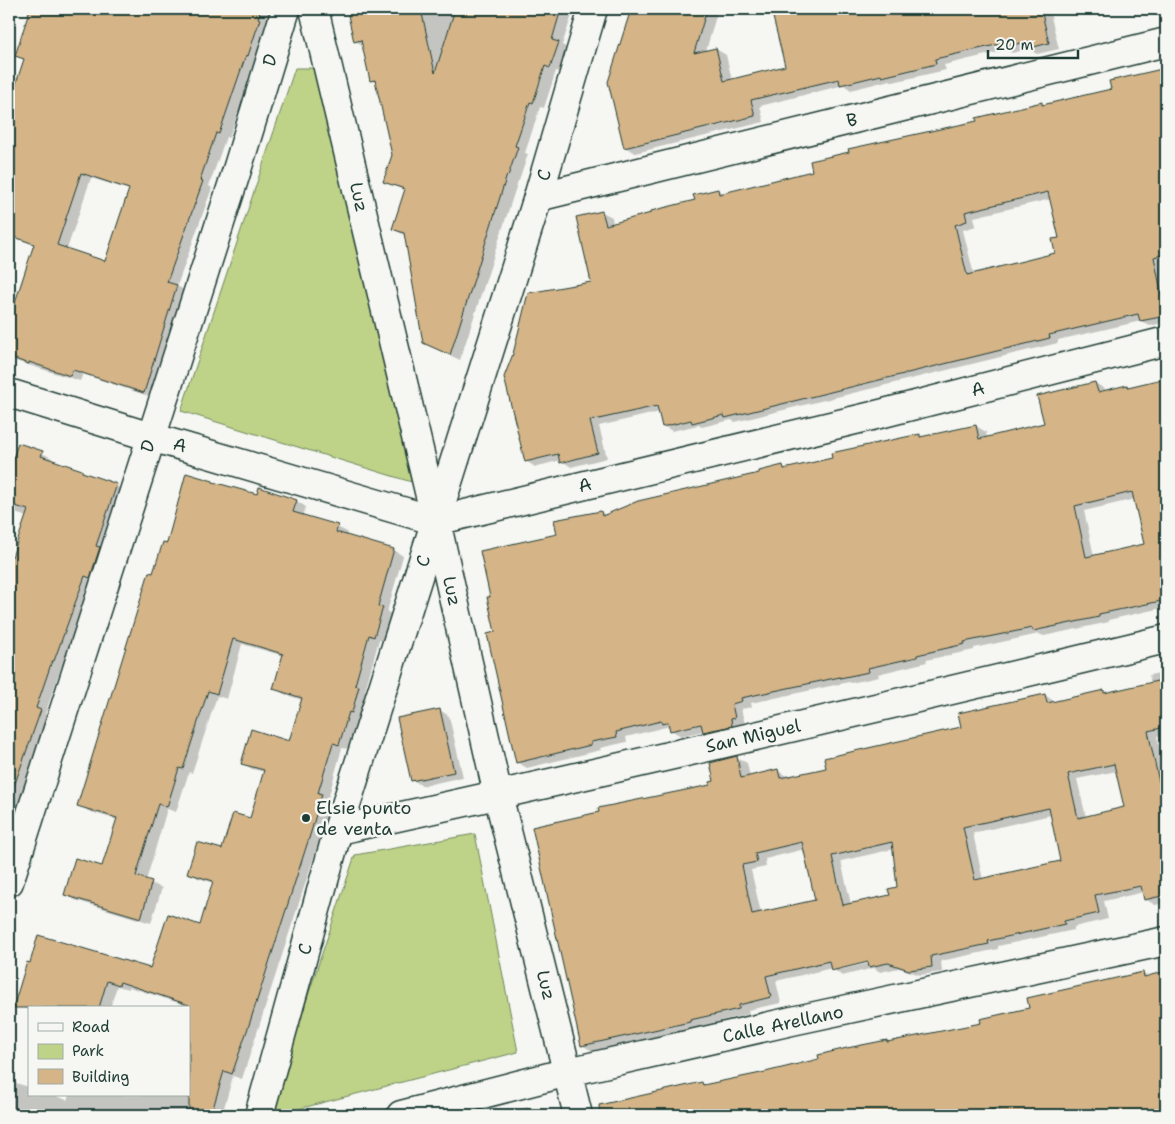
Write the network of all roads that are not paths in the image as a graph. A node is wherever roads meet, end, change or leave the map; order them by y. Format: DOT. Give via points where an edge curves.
graph roads {
  1 [pos="286,9"];
  2 [pos="314,9"];
  3 [pos="593,9"];
  4 [pos="1166,42"];
  5 [pos="538,197"];
  6 [pos="1166,341"];
  7 [pos="9,393"];
  8 [pos="151,437"];
  9 [pos="436,521"];
  10 [pos="1166,639"];
  11 [pos="498,795"];
  12 [pos="338,830"];
  13 [pos="9,882"];
  14 [pos="1166,941"];
  15 [pos="568,1072"];
  16 [pos="259,1115"];
  17 [pos="402,1115"];
  18 [pos="578,1115"];
  1 -- 8 [label="street, D"];
  2 -- 9 [label="street, Luz"];
  3 -- 5 [label="street, C"];
  4 -- 5 [label="street, B"];
  5 -- 9 [label="street, C"];
  6 -- 9 [label="street, A"];
  7 -- 8 [label="street, A"];
  8 -- 9 [label="street, A"];
  8 -- 13 [label="street, D"];
  9 -- 11 [label="street, Luz"];
  9 -- 12 [label="street, C"];
  10 -- 11 [label="street, San Miguel"];
  11 -- 12 [label="street, San Miguel"];
  11 -- 15 [label="street, Luz"];
  12 -- 16 [label="street, C"];
  14 -- 15 [label="street, Calle Arellano"];
  15 -- 17 [label="street, Calle Arellano"];
  15 -- 18 [label="street, Luz"];
}
